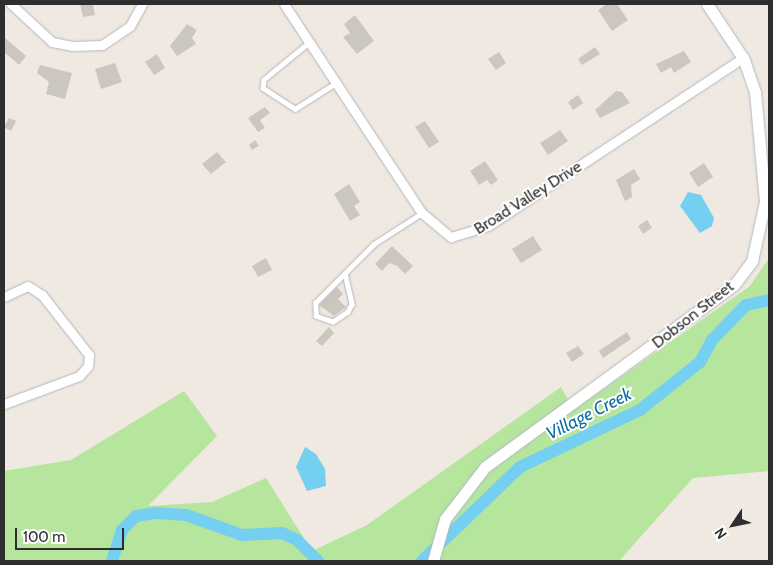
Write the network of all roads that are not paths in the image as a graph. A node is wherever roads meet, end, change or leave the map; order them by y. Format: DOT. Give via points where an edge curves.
graph roads {
  1 [pos="12,4"];
  2 [pos="142,4"];
  3 [pos="284,4"];
  4 [pos="707,4"];
  5 [pos="309,43"];
  6 [pos="743,58"];
  7 [pos="336,84"];
  8 [pos="422,214"];
  9 [pos="344,274"];
  10 [pos="4,297"];
  11 [pos="4,404"];
  12 [pos="433,561"];
  1 -- 2 [label="street" via="52,42 94,46 130,26"];
  3 -- 5 [label="street, Broad Valley Drive"];
  4 -- 6 [label="street, Dobson Street"];
  5 -- 7 [label="street, Broad Valley Drive"];
  5 -- 7 [label="lane" via="264,80 263,88 295,109"];
  6 -- 8 [label="street, Broad Valley Drive" via="488,226 451,238"];
  6 -- 12 [label="street, Dobson Street" via="755,92 765,172 763,222 747,270 734,285 485,467 444,519"];
  7 -- 8 [label="street, Broad Valley Drive"];
  8 -- 9 [label="lane" via="388,233"];
  9 -- 9 [label="lane" via="312,306 316,316 333,322 348,312 352,304"];
  10 -- 11 [label="street" via="28,286 42,295 90,355 88,366 56,388"];
}
